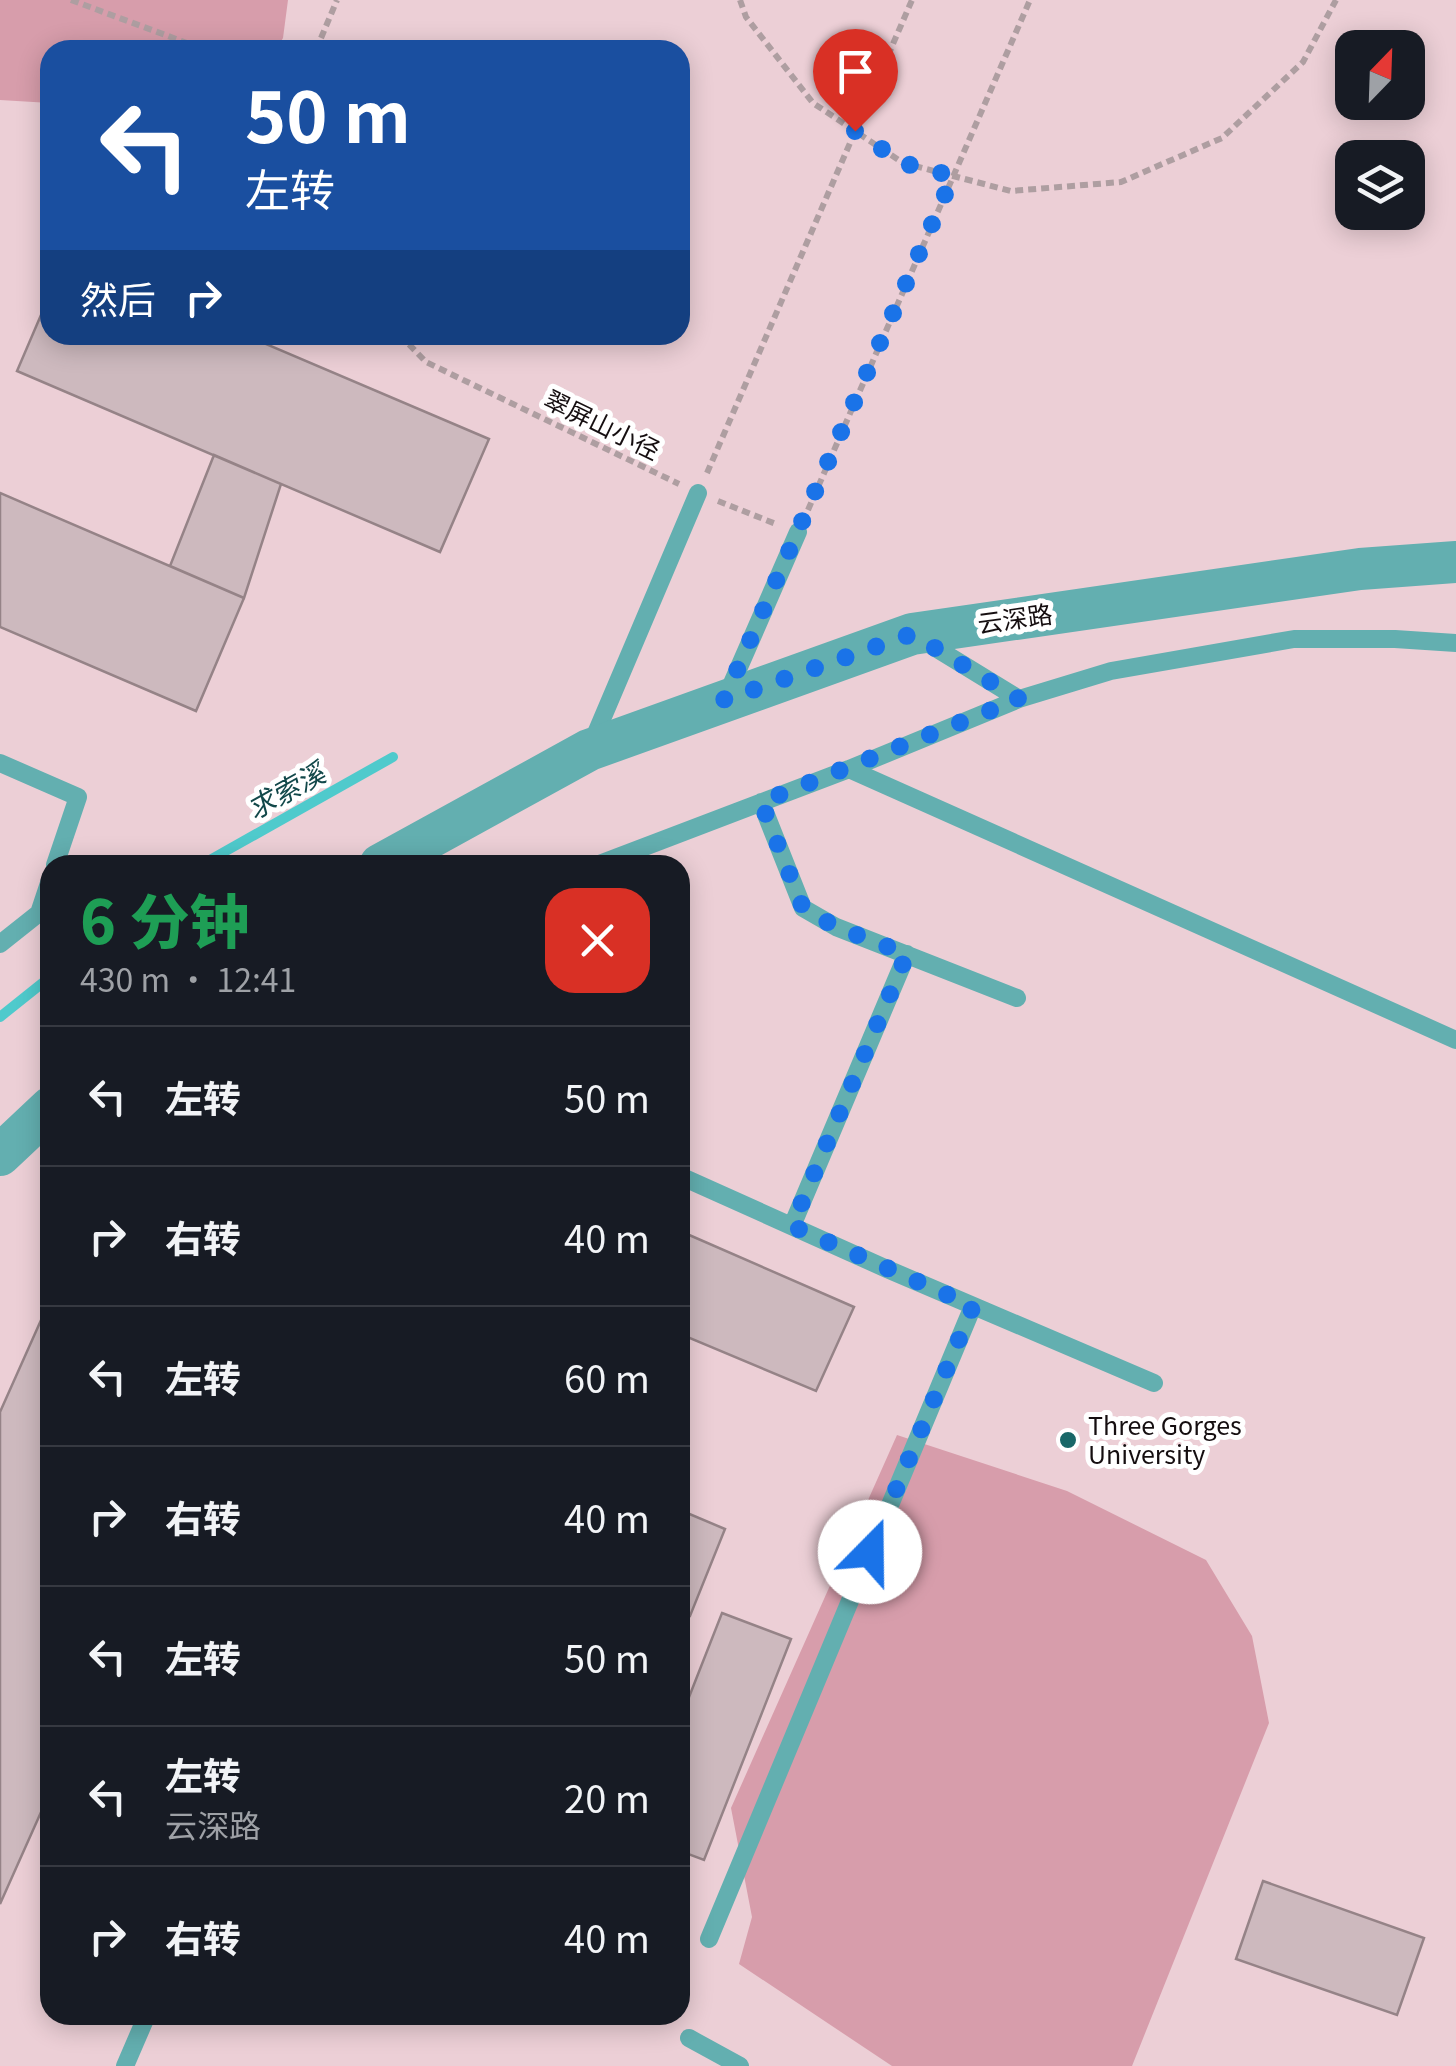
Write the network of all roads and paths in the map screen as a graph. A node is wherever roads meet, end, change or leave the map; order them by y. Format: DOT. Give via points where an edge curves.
graph roads {
  1 [pos="71,0"];
  2 [pos="337,0"];
  3 [pos="740,0"];
  4 [pos="912,0"];
  5 [pos="1030,0"];
  6 [pos="1336,0"];
  7 [pos="179,40"];
  8 [pos="320,40"];
  9 [pos="855,131"];
  10 [pos="953,176"];
  11 [pos="410,345"];
  12 [pos="698,493"];
  13 [pos="798,532"];
  14 [pos="1456,562"];
  15 [pos="912,634"];
  16 [pos="1456,643"];
  17 [pos="1019,699"];
  18 [pos="724,700"];
  19 [pos="589,750"];
  20 [pos="0,763"];
  21 [pos="849,769"];
  22 [pos="761,802"];
  23 [pos="58,855"];
  24 [pos="398,855"];
  25 [pos="623,855"];
  26 [pos="40,909"];
  27 [pos="0,944"];
  28 [pos="907,954"];
  29 [pos="1018,998"];
  30 [pos="1456,1040"];
  31 [pos="40,1117"];
  32 [pos="0,1155"];
  33 [pos="690,1180"];
  34 [pos="792,1226"];
  35 [pos="973,1306"];
  36 [pos="1154,1383"];
  37 [pos="709,1940"];
  38 [pos="143,2025"];
  39 [pos="689,2038"];
  40 [pos="124,2066"];
  41 [pos="740,2066"];
  1 -- 7 [label="path"];
  2 -- 8 [label="path"];
  3 -- 9 [label="path" via="746,18 813,103"];
  4 -- 9 [label="path"];
  5 -- 10 [label="path"];
  6 -- 10 [label="path" via="1303,62 1222,138 1121,182 1011,191"];
  9 -- 10 [label="path" via="903,163"];
  9 -- 12 [label="path"];
  10 -- 13 [label="path"];
  11 -- 12 [label="path, 翠屏山小径" via="426,362"];
  12 -- 13 [label="path, 翠屏山小径"];
  12 -- 19 [label="lane"];
  13 -- 18 [label="lane"];
  14 -- 15 [label="street, 云深路" via="1360,569"];
  15 -- 17 [label="lane"];
  15 -- 18 [label="street, 云深路"];
  16 -- 17 [label="lane" via="1294,640 1111,671"];
  17 -- 21 [label="lane"];
  18 -- 19 [label="street, 云深路"];
  19 -- 24 [label="street, 云深路"];
  20 -- 23 [label="lane" via="78,798"];
  21 -- 22 [label="lane"];
  21 -- 30 [label="lane"];
  22 -- 25 [label="lane"];
  22 -- 28 [label="lane" via="803,908"];
  26 -- 27 [label="lane"];
  28 -- 29 [label="lane"];
  28 -- 34 [label="lane"];
  31 -- 32 [label="street"];
  33 -- 34 [label="lane"];
  34 -- 35 [label="lane"];
  35 -- 36 [label="lane"];
  35 -- 37 [label="lane"];
  38 -- 40 [label="lane"];
  39 -- 41 [label="lane"];
}
